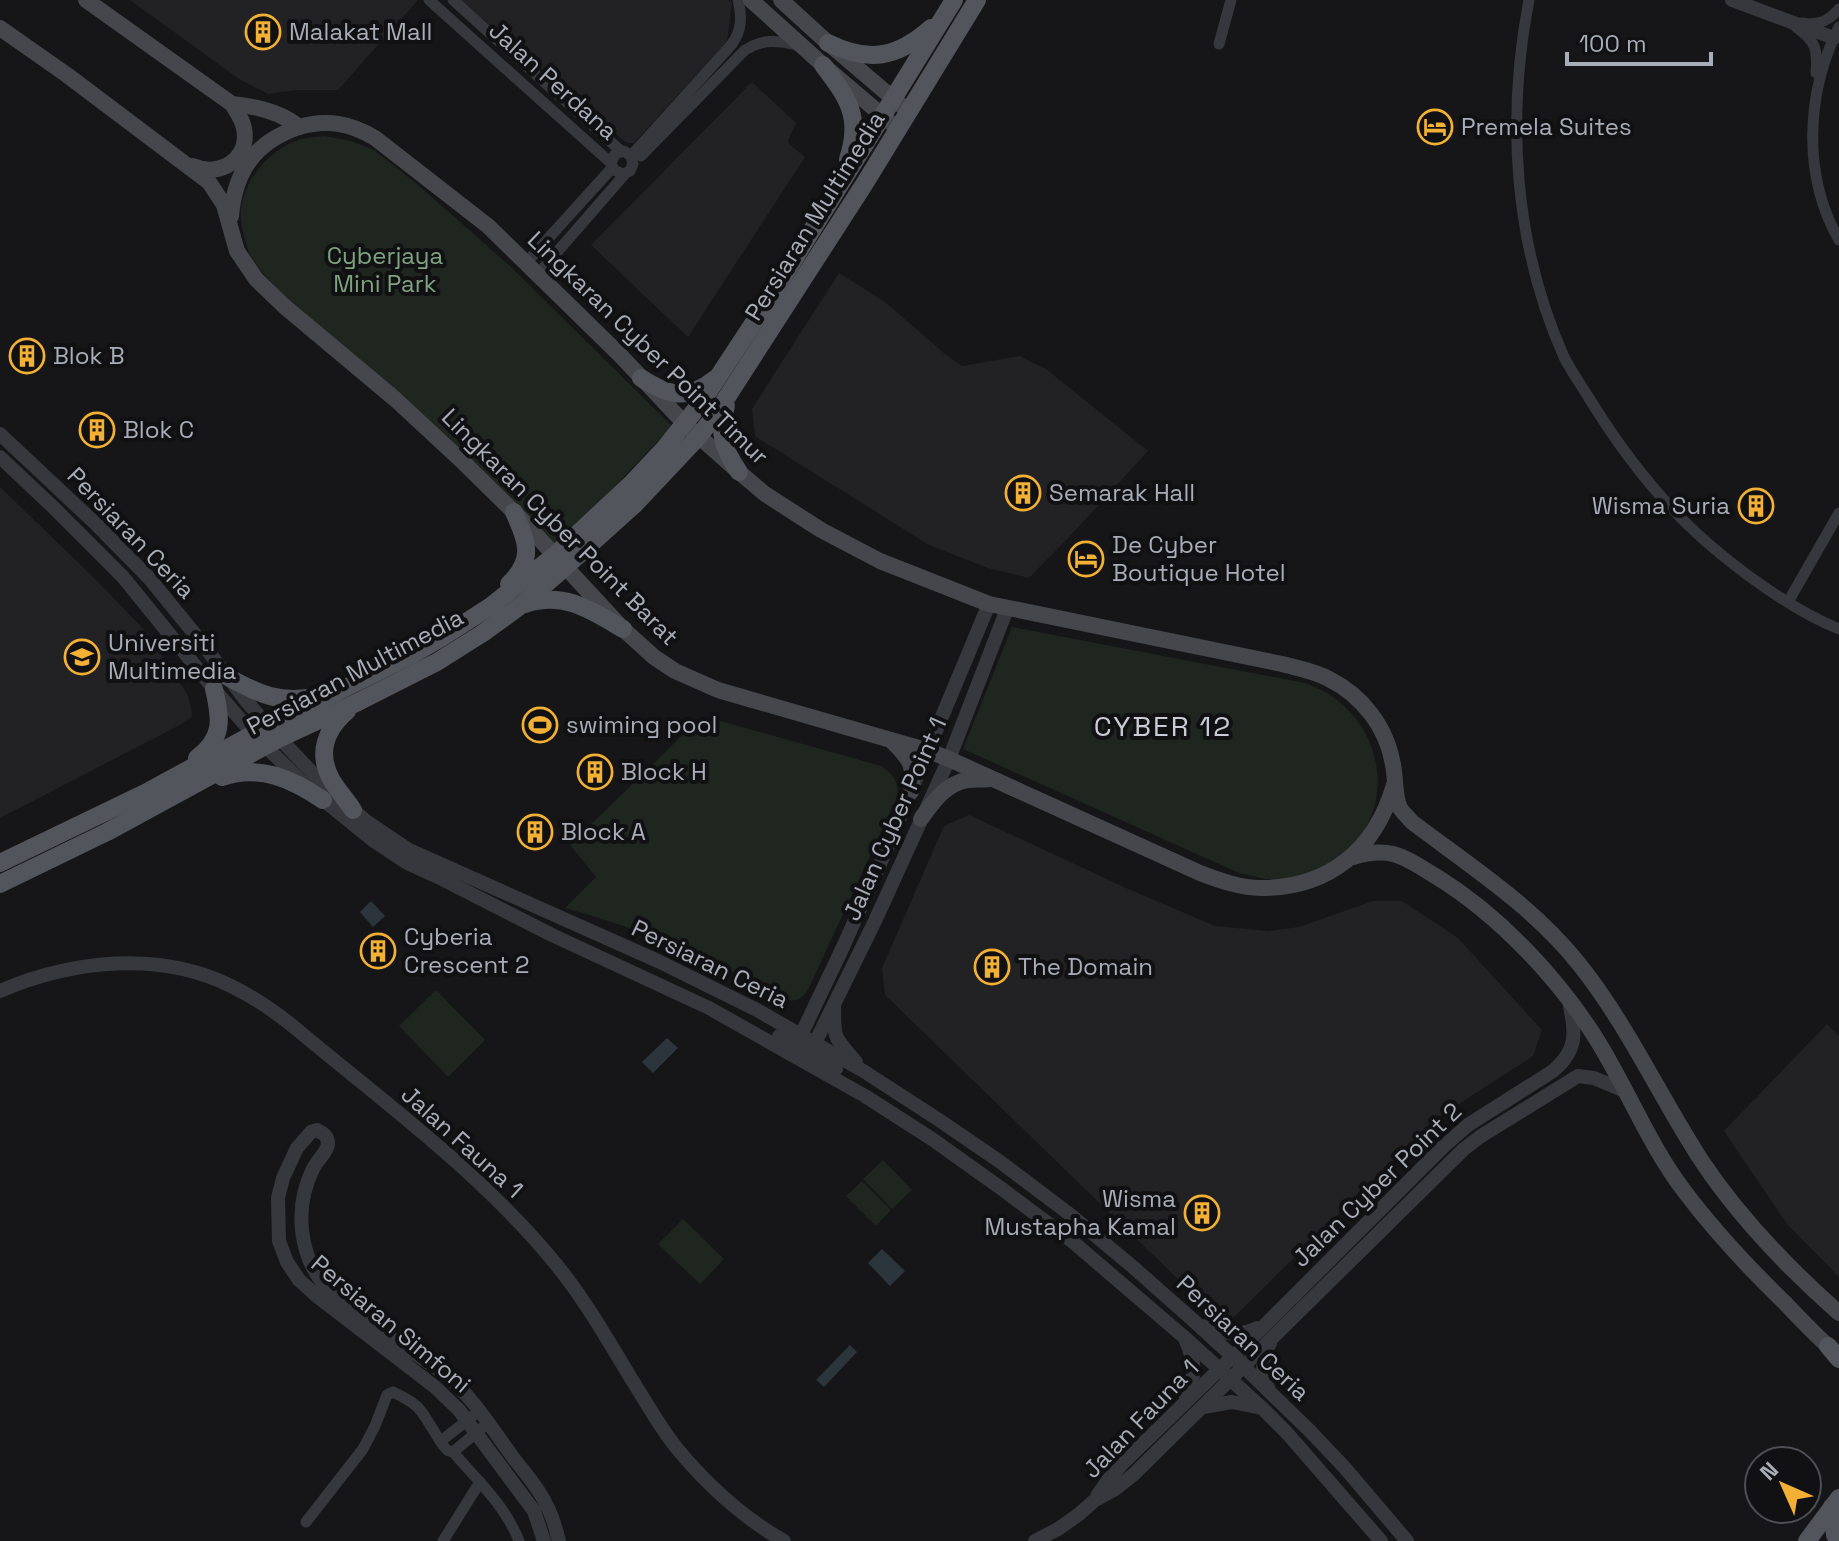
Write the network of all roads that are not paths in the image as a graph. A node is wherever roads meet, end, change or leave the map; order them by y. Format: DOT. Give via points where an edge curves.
graph roads {
  1 [pos="86,0"];
  2 [pos="429,0"];
  3 [pos="453,0"];
  4 [pos="738,0"];
  5 [pos="751,0"];
  6 [pos="781,0"];
  7 [pos="977,0"];
  8 [pos="1231,0"];
  9 [pos="1529,0"];
  10 [pos="1732,0"];
  11 [pos="950,7"];
  12 [pos="1839,9"];
  13 [pos="1786,20"];
  14 [pos="480,24"];
  15 [pos="0,28"];
  16 [pos="1836,33"];
  17 [pos="470,36"];
  18 [pos="828,43"];
  19 [pos="1219,44"];
  20 [pos="801,46"];
  21 [pos="524,63"];
  22 [pos="823,65"];
  23 [pos="514,75"];
  24 [pos="549,85"];
  25 [pos="538,97"];
  26 [pos="894,98"];
  27 [pos="232,104"];
  28 [pos="1815,105"];
  29 [pos="909,112"];
  30 [pos="882,115"];
  31 [pos="299,127"];
  32 [pos="898,129"];
  33 [pos="170,151"];
  34 [pos="628,161"];
  35 [pos="611,166"];
  36 [pos="833,195"];
  37 [pos="230,226"];
  38 [pos="1839,240"];
  39 [pos="532,268"];
  40 [pos="722,373"];
  41 [pos="641,378"];
  42 [pos="733,389"];
  43 [pos="692,430"];
  44 [pos="0,434"];
  45 [pos="0,457"];
  46 [pos="739,472"];
  47 [pos="514,512"];
  48 [pos="1839,513"];
  49 [pos="560,561"];
  50 [pos="1788,602"];
  51 [pos="989,604"];
  52 [pos="520,606"];
  53 [pos="1007,609"];
  54 [pos="623,629"];
  55 [pos="1839,629"];
  56 [pos="410,656"];
  57 [pos="221,683"];
  58 [pos="355,693"];
  59 [pos="267,736"];
  60 [pos="892,740"];
  61 [pos="929,751"];
  62 [pos="949,759"];
  63 [pos="994,778"];
  64 [pos="1394,783"];
  65 [pos="149,791"];
  66 [pos="911,792"];
  67 [pos="172,796"];
  68 [pos="323,800"];
  69 [pos="353,810"];
  70 [pos="921,819"];
  71 [pos="1348,859"];
  72 [pos="0,863"];
  73 [pos="0,884"];
  74 [pos="0,991"];
  75 [pos="1568,998"];
  76 [pos="834,1002"];
  77 [pos="815,1003"];
  78 [pos="757,1010"];
  79 [pos="727,1018"];
  80 [pos="807,1042"];
  81 [pos="865,1072"];
  82 [pos="1625,1091"];
  83 [pos="865,1096"];
  84 [pos="304,1240"];
  85 [pos="287,1262"];
  86 [pos="1839,1313"];
  87 [pos="1194,1321"];
  88 [pos="1267,1323"];
  89 [pos="1184,1337"];
  90 [pos="1272,1339"];
  91 [pos="1835,1354"];
  92 [pos="1238,1361"];
  93 [pos="1225,1374"];
  94 [pos="1270,1391"];
  95 [pos="1183,1405"];
  96 [pos="1200,1407"];
  97 [pos="1262,1408"];
  98 [pos="477,1422"];
  99 [pos="441,1441"];
  100 [pos="453,1452"];
  101 [pos="480,1482"];
  102 [pos="1095,1500"];
  103 [pos="1836,1502"];
  104 [pos="306,1522"];
  105 [pos="1835,1535"];
  106 [pos="443,1541"];
  107 [pos="519,1541"];
  108 [pos="544,1541"];
  109 [pos="559,1541"];
  110 [pos="784,1541"];
  111 [pos="1035,1541"];
  112 [pos="1381,1541"];
  113 [pos="1407,1541"];
  114 [pos="1807,1541"];
  1 -- 27 [label="main road, Lingkaran Cyber Point Timur"];
  2 -- 17 [label="street, Jalan Perdana"];
  3 -- 14 [label="street, Jalan Perdana"];
  4 -- 34 [label="street, Jalan Perdana" via="740,26 732,44"];
  5 -- 20 [label="main road"];
  6 -- 18 [label="main road"];
  7 -- 29 [label="main road, Persiaran Multimedia"];
  8 -- 19 [label="street"];
  9 -- 50 [label="street" via="1516,111 1522,215 1533,269 1566,361 1649,484 1723,557"];
  10 -- 13 [label="street"];
  11 -- 18 [label="main road" via="898,51 856,54"];
  11 -- 26 [label="main road, Persiaran Multimedia"];
  12 -- 13 [label="street" via="1819,23"];
  13 -- 16 [label="street"];
  13 -- 28 [label="street" via="1816,48"];
  14 -- 17 [label="street"];
  14 -- 21 [label="street, Jalan Perdana"];
  15 -- 33 [label="main road, Lingkaran Cyber Point Barat"];
  16 -- 28 [label="street"];
  17 -- 23 [label="street, Jalan Perdana"];
  18 -- 26 [label="main road"];
  20 -- 22 [label="main road"];
  20 -- 34 [label="street, Jalan Perdana" via="775,40 754,44"];
  21 -- 23 [label="street"];
  21 -- 24 [label="street, Jalan Perdana"];
  22 -- 30 [label="main road"];
  22 -- 36 [label="main road" via="847,98 854,126 854,141"];
  23 -- 25 [label="street, Jalan Perdana"];
  24 -- 25 [label="street"];
  24 -- 34 [label="street, Jalan Perdana"];
  25 -- 35 [label="street, Jalan Perdana"];
  26 -- 29 [label="main road"];
  26 -- 30 [label="main road, Persiaran Multimedia"];
  27 -- 31 [label="main road, Lingkaran Cyber Point Timur" via="283,116"];
  27 -- 33 [label="main road" via="245,137 229,165 200,169"];
  28 -- 38 [label="street" via="1813,152 1828,219"];
  29 -- 32 [label="main road, Persiaran Multimedia"];
  30 -- 32 [label="main road"];
  30 -- 36 [label="main road, Persiaran Multimedia"];
  31 -- 37 [label="main road" via="274,137 245,167"];
  31 -- 39 [label="main road, Lingkaran Cyber Point Timur" via="324,122 361,130 488,226"];
  32 -- 42 [label="main road, Persiaran Multimedia"];
  33 -- 37 [label="main road, Lingkaran Cyber Point Barat" via="217,193"];
  34 -- 35 [label="street, Jalan Perdana" via="618,173"];
  34 -- 35 [label="street, Jalan Perdana" via="613,156"];
  34 -- 39 [label="street, Jalan Perdana"];
  35 -- 39 [label="street, Jalan Perdana"];
  36 -- 40 [label="main road, Persiaran Multimedia"];
  37 -- 47 [label="main road, Lingkaran Cyber Point Barat" via="237,251 256,279 395,399"];
  39 -- 41 [label="main road, Lingkaran Cyber Point Timur"];
  40 -- 41 [label="main road" via="704,387 679,394"];
  40 -- 43 [label="main road, Persiaran Multimedia"];
  41 -- 43 [label="main road, Lingkaran Cyber Point Timur"];
  42 -- 43 [label="main road, Persiaran Multimedia"];
  42 -- 46 [label="main road" via="721,429"];
  43 -- 46 [label="main road, Lingkaran Cyber Point Timur"];
  43 -- 49 [label="main road, Persiaran Multimedia" via="635,504"];
  44 -- 57 [label="street, Persiaran Ceria" via="149,578"];
  45 -- 57 [label="street, Persiaran Ceria" via="123,577"];
  46 -- 51 [label="main road, Lingkaran Cyber Point Timur" via="852,547"];
  47 -- 49 [label="main road, Lingkaran Cyber Point Barat"];
  47 -- 56 [label="main road" via="527,549 519,574"];
  48 -- 50 [label="street"];
  49 -- 52 [label="main road, Persiaran Multimedia"];
  49 -- 54 [label="main road, Lingkaran Cyber Point Barat"];
  49 -- 56 [label="main road, Persiaran Multimedia"];
  50 -- 55 [label="street"];
  51 -- 53 [label="main road, Lingkaran Cyber Point Timur"];
  51 -- 61 [label="street, Jalan Cyber Point 1"];
  52 -- 54 [label="main road" via="547,600 575,603"];
  52 -- 58 [label="main road, Persiaran Multimedia" via="437,662"];
  53 -- 62 [label="street, Jalan Cyber Point 1"];
  53 -- 64 [label="main road, Lingkaran Cyber Point Timur" via="1239,654 1326,677 1369,710 1386,738"];
  54 -- 60 [label="main road, Lingkaran Cyber Point Barat" via="675,671 718,690"];
  56 -- 58 [label="main road, Persiaran Multimedia"];
  57 -- 58 [label="main road" via="287,700"];
  57 -- 59 [label="street, Persiaran Ceria" via="247,702"];
  57 -- 65 [label="main road" via="213,743"];
  58 -- 59 [label="main road, Persiaran Multimedia"];
  58 -- 69 [label="main road" via="332,727 323,753 333,781"];
  59 -- 65 [label="main road, Persiaran Multimedia"];
  59 -- 67 [label="main road, Persiaran Multimedia"];
  59 -- 68 [label="street, Persiaran Ceria"];
  59 -- 69 [label="street, Persiaran Ceria"];
  60 -- 61 [label="main road, Lingkaran Cyber Point Barat"];
  60 -- 66 [label="main road" via="910,762"];
  61 -- 62 [label="main road, Lingkaran Cyber Point Barat"];
  61 -- 66 [label="street, Jalan Cyber Point 1"];
  62 -- 63 [label="main road, Lingkaran Cyber Point Barat"];
  62 -- 70 [label="street, Jalan Cyber Point 1"];
  63 -- 70 [label="main road" via="950,786"];
  63 -- 71 [label="main road, Lingkaran Cyber Point Barat" via="1221,881 1260,888 1304,883"];
  64 -- 71 [label="main road" via="1373,833"];
  64 -- 86 [label="main road, Lingkaran Cyber Point Timur" via="1401,809 1412,822 1508,893 1578,962 1614,1011 1720,1187 1774,1252"];
  65 -- 72 [label="main road, Persiaran Multimedia"];
  66 -- 77 [label="street, Jalan Cyber Point 1"];
  67 -- 68 [label="main road" via="245,771 295,783"];
  67 -- 73 [label="main road, Persiaran Multimedia"];
  68 -- 79 [label="street, Persiaran Ceria" via="407,863"];
  69 -- 78 [label="street, Persiaran Ceria" via="409,850"];
  70 -- 76 [label="street, Jalan Cyber Point 1"];
  71 -- 75 [label="main road" via="1364,853 1399,855 1445,883 1520,944"];
  74 -- 110 [label="street, Jalan Fauna 1" via="78,967 136,964 214,979 277,1014 461,1166 523,1226 591,1311 674,1445 719,1493"];
  75 -- 82 [label="main road"];
  75 -- 88 [label="street, Jalan Cyber Point 2" via="1573,1043 1561,1064 1451,1139"];
  76 -- 80 [label="street, Jalan Cyber Point 1"];
  76 -- 81 [label="street" via="835,1035"];
  77 -- 78 [label="street" via="798,1016"];
  77 -- 80 [label="street, Jalan Cyber Point 1"];
  78 -- 80 [label="street, Persiaran Ceria"];
  79 -- 80 [label="street" via="742,1016 786,1041"];
  79 -- 83 [label="street, Persiaran Ceria"];
  80 -- 81 [label="street, Persiaran Ceria"];
  80 -- 83 [label="street" via="812,1054 854,1081"];
  81 -- 87 [label="street, Persiaran Ceria" via="1072,1216"];
  82 -- 90 [label="street, Jalan Cyber Point 2" via="1578,1076 1472,1142"];
  82 -- 91 [label="main road" via="1684,1191 1744,1263"];
  83 -- 89 [label="street, Persiaran Ceria" via="1014,1197"];
  84 -- 85 [label="street" via="303,1264"];
  84 -- 85 [label="street, Persiaran Simfoni" via="303,1194 328,1143 317,1130 297,1148 278,1198 279,1241"];
  84 -- 98 [label="street, Persiaran Simfoni" via="330,1291 452,1380"];
  85 -- 98 [label="street, Persiaran Simfoni" via="318,1297"];
  87 -- 88 [label="street" via="1236,1334"];
  87 -- 92 [label="street, Persiaran Ceria"];
  88 -- 92 [label="street, Jalan Cyber Point 2"];
  89 -- 93 [label="street, Persiaran Ceria"];
  89 -- 95 [label="street" via="1195,1372"];
  90 -- 92 [label="street, Jalan Cyber Point 2"];
  90 -- 94 [label="street" via="1263,1364"];
  92 -- 93 [label="street, Jalan Cyber Point 2"];
  92 -- 94 [label="street, Persiaran Ceria"];
  93 -- 95 [label="street, Jalan Fauna 1"];
  93 -- 96 [label="street, Jalan Fauna 1"];
  93 -- 97 [label="street, Persiaran Ceria"];
  94 -- 113 [label="street, Persiaran Ceria"];
  95 -- 102 [label="street, Jalan Fauna 1" via="1122,1464"];
  96 -- 97 [label="street" via="1232,1402"];
  96 -- 102 [label="street, Jalan Fauna 1" via="1133,1475"];
  97 -- 112 [label="street, Persiaran Ceria"];
  98 -- 99 [label="street"];
  98 -- 100 [label="street"];
  98 -- 108 [label="street, Persiaran Simfoni" via="534,1511"];
  98 -- 109 [label="street, Persiaran Simfoni" via="542,1497"];
  99 -- 100 [label="street"];
  99 -- 104 [label="street" via="418,1408 390,1393 363,1449"];
  100 -- 101 [label="street"];
  101 -- 106 [label="street"];
  101 -- 107 [label="street"];
  102 -- 111 [label="street, Jalan Fauna 1"];
  103 -- 105 [label="main road"];
  103 -- 114 [label="main road"];
}
